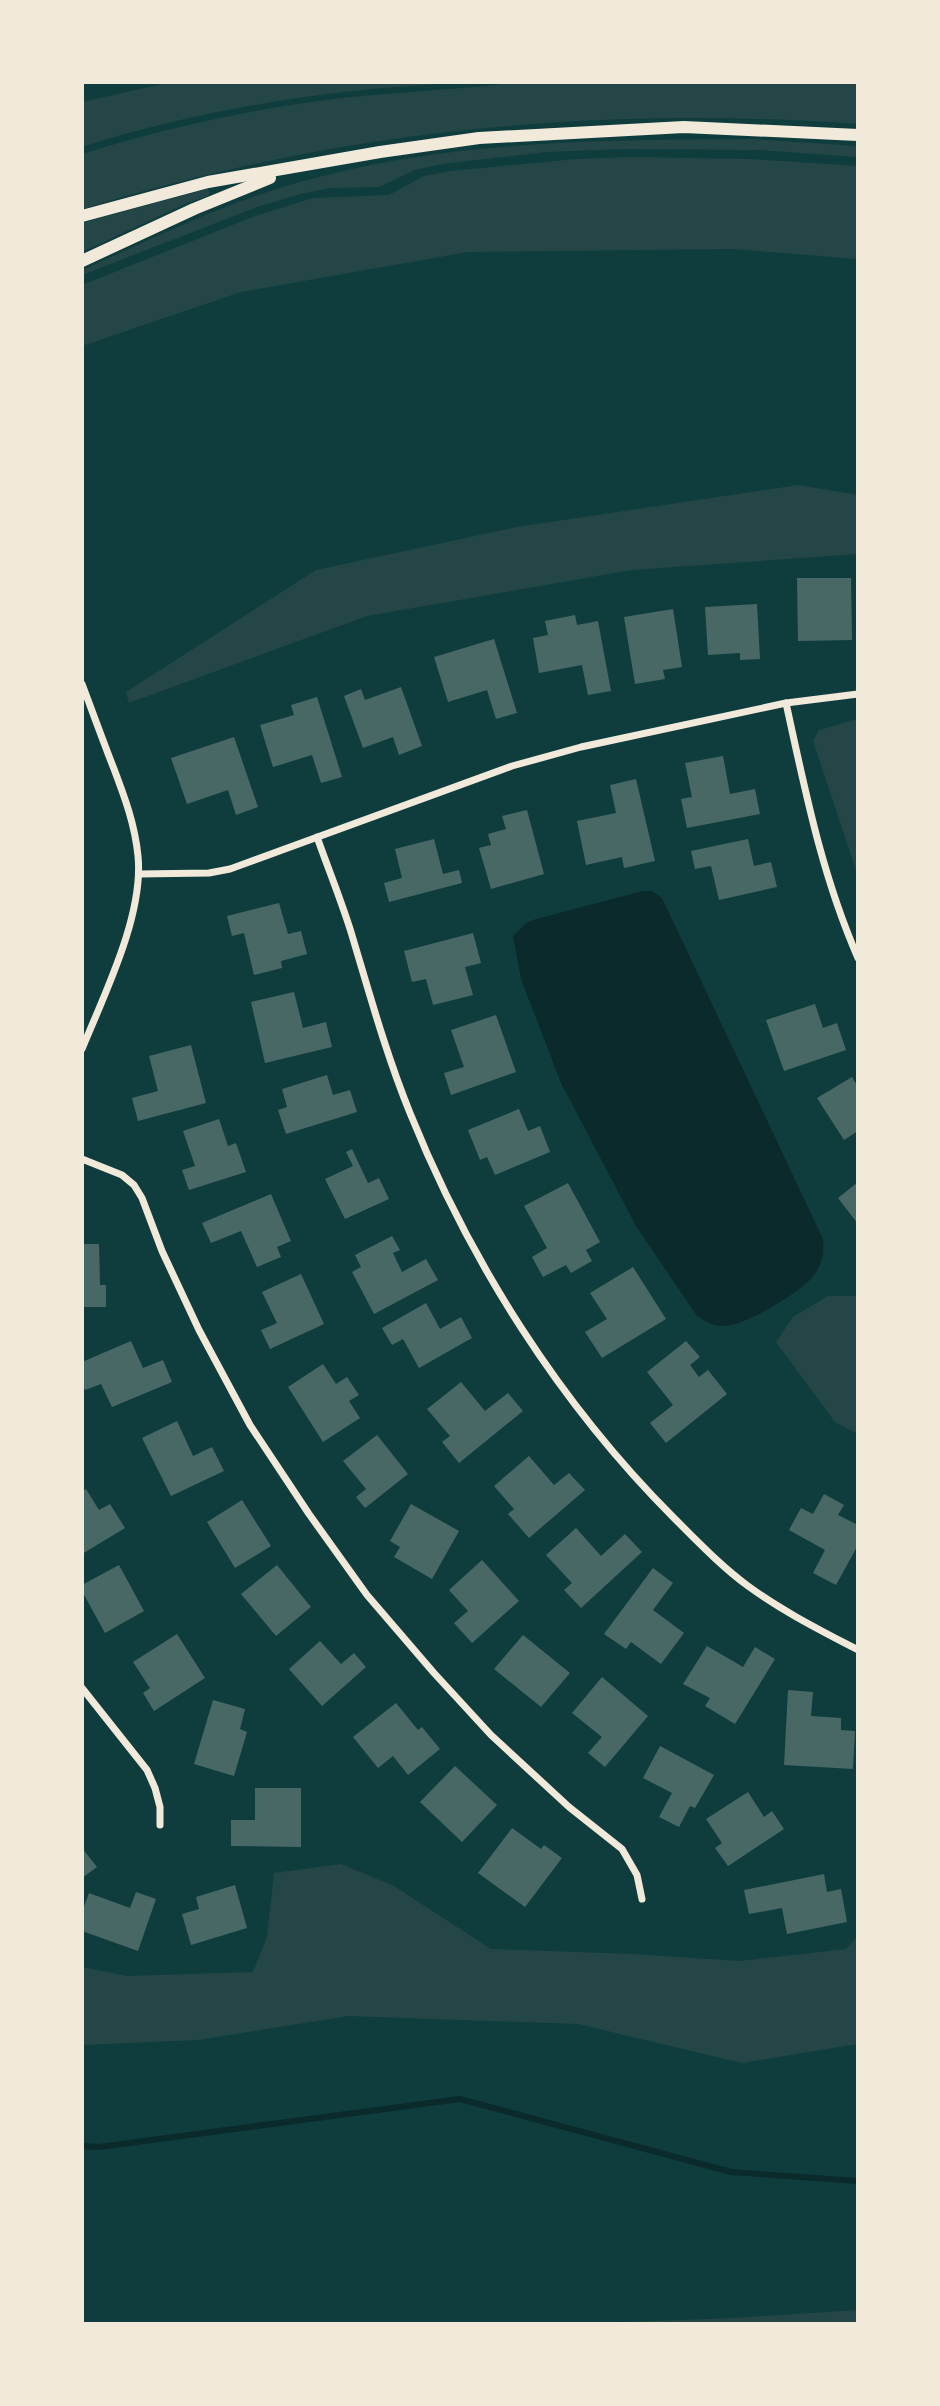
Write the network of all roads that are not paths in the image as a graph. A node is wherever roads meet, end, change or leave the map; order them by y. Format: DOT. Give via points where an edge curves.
graph roads {
  1 [pos="858,135"];
  2 [pos="290,169"];
  3 [pos="82,216"];
  4 [pos="82,261"];
  5 [pos="82,684"];
  6 [pos="858,694"];
  7 [pos="786,703"];
  8 [pos="317,837"];
  9 [pos="139,874"];
  10 [pos="858,958"];
  11 [pos="82,1049"];
  12 [pos="82,1159"];
  13 [pos="858,1650"];
  14 [pos="82,1688"];
  15 [pos="160,1825"];
  16 [pos="642,1899"];
  1 -- 2 [label="street" via="684,127 533,134 380,152"];
  2 -- 3 [label="street" via="208,182"];
  2 -- 4 [label="street"];
  5 -- 9 [label="street" via="126,799"];
  6 -- 7 [label="street"];
  7 -- 8 [label="street" via="523,763"];
  7 -- 10 [label="street" via="814,833"];
  8 -- 9 [label="street" via="219,871"];
  8 -- 13 [label="street" via="410,1113 476,1252 522,1328 614,1452 713,1558 785,1611"];
  9 -- 11 [label="street" via="122,947"];
  12 -- 16 [label="street" via="122,1175 138,1191 199,1330 250,1425 367,1595 491,1735 622,1850 637,1875"];
  14 -- 15 [label="street" via="147,1770 160,1807"];
}
